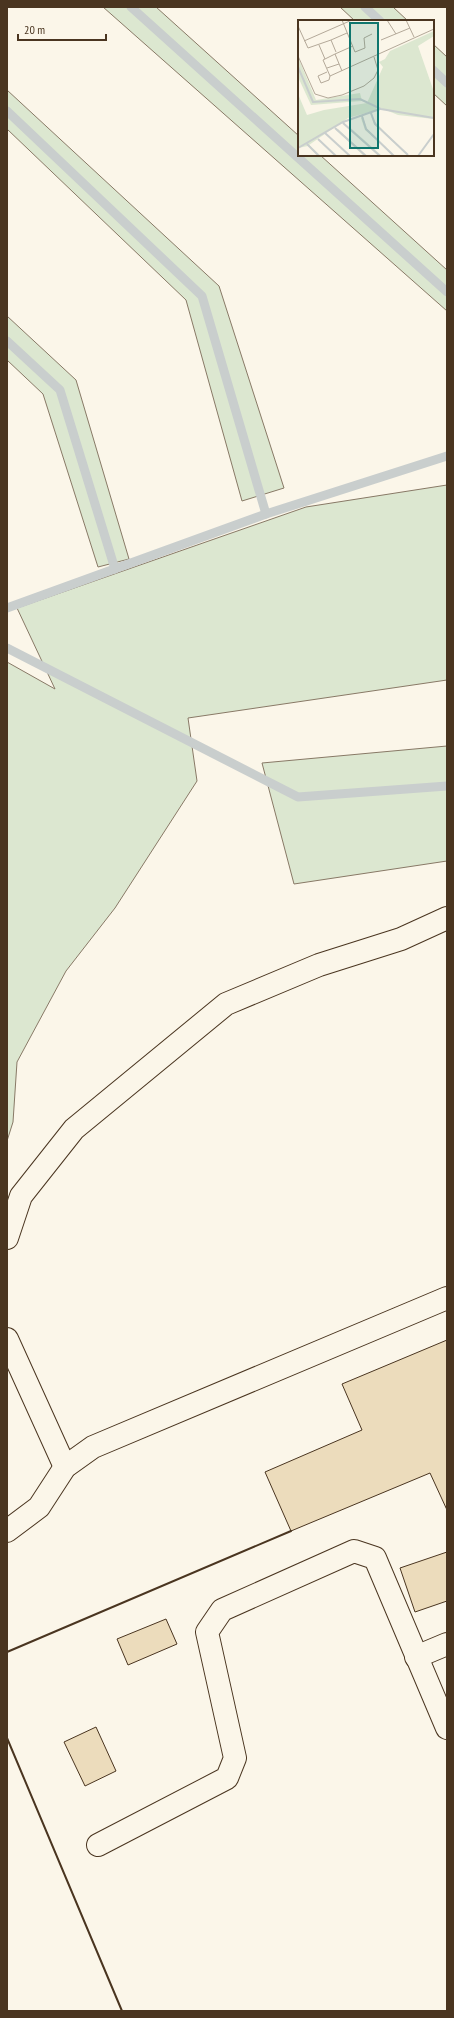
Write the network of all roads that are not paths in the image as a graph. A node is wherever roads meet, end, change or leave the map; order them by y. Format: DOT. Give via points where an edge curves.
graph roads {
  1 [pos="447,918"];
  2 [pos="7,1238"];
  3 [pos="447,1298"];
  4 [pos="7,1339"];
  5 [pos="65,1467"];
  6 [pos="7,1530"];
  7 [pos="447,1644"];
  8 [pos="416,1656"];
  9 [pos="447,1728"];
  10 [pos="98,1845"];
  1 -- 2 [label="lane" via="401,939 319,965 226,1004 74,1129 21,1196"];
  3 -- 5 [label="lane" via="93,1447"];
  4 -- 5 [label="lane"];
  5 -- 6 [label="lane" via="39,1507"];
  7 -- 8 [label="lane"];
  8 -- 9 [label="lane"];
  8 -- 10 [label="lane" via="374,1558 354,1551 222,1610 207,1632 235,1758 226,1778"];
}
